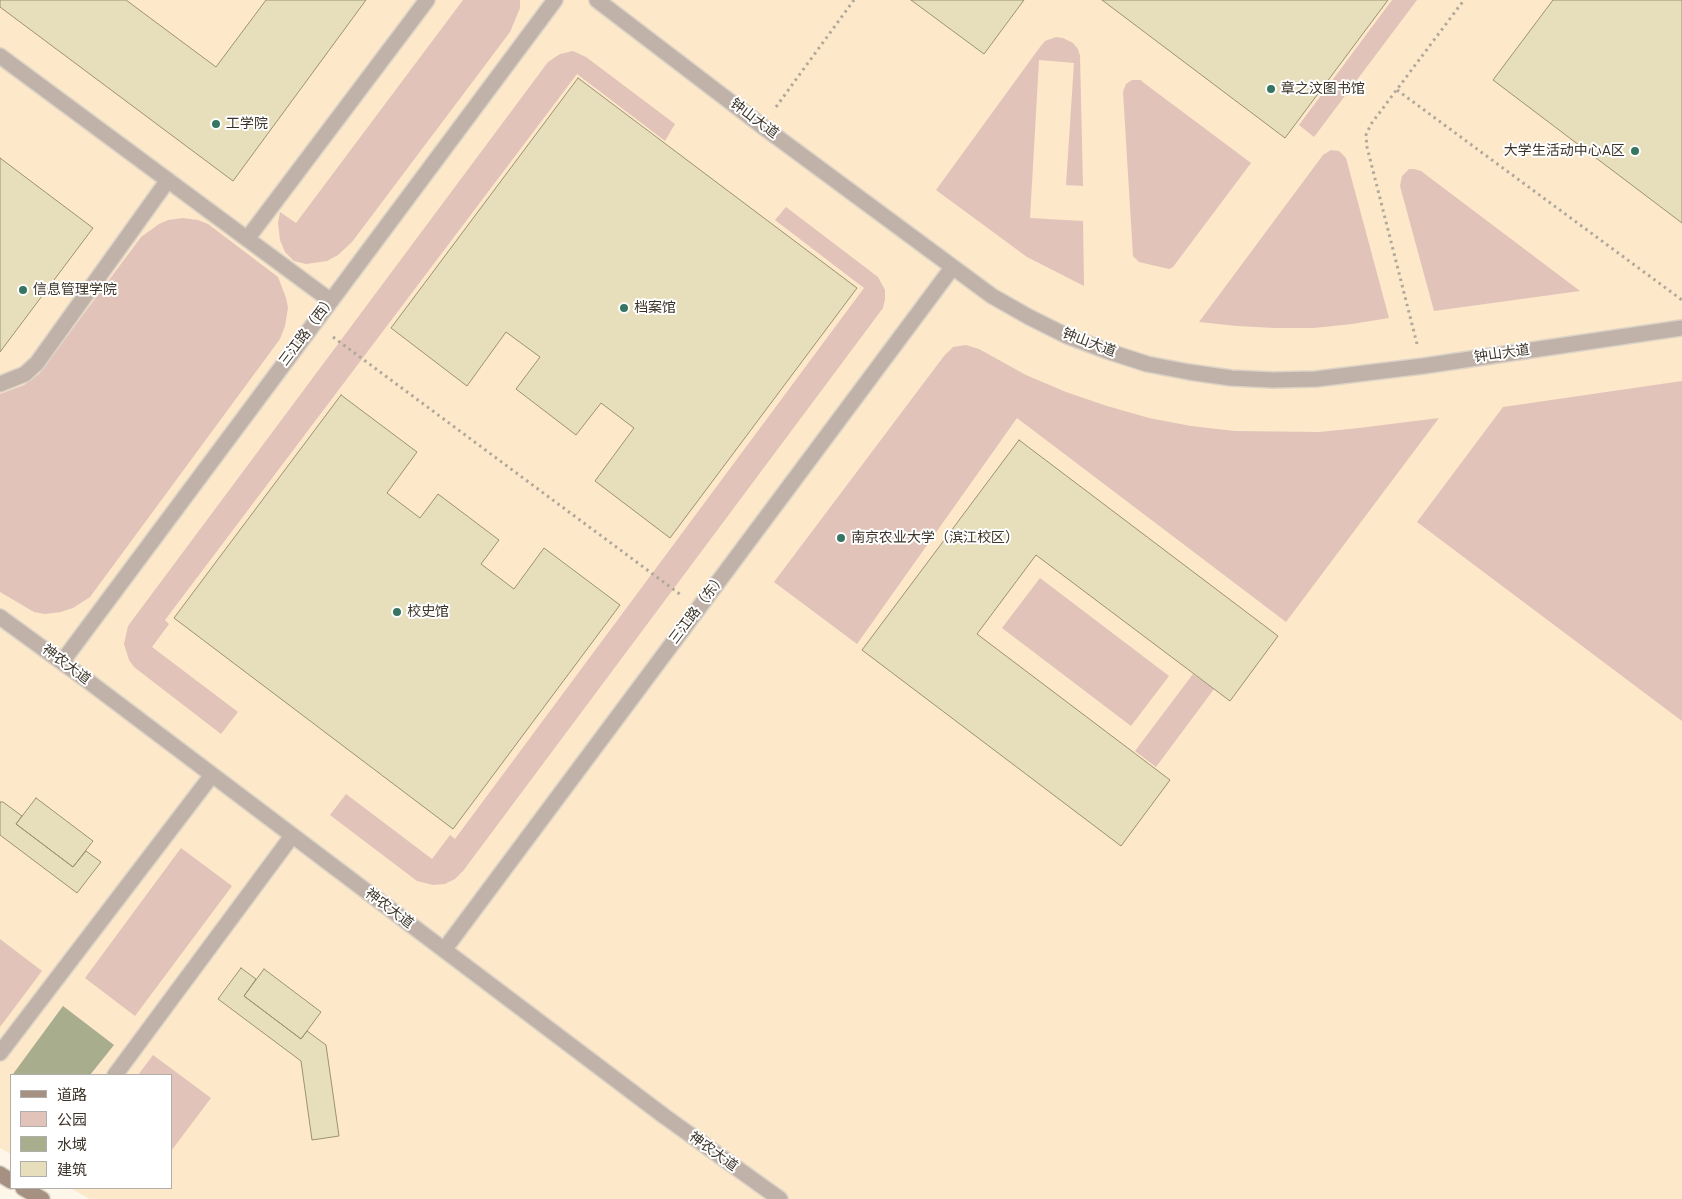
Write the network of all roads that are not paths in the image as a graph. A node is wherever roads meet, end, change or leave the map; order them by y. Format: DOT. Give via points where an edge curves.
graph roads {
  1 [pos="427,0"];
  2 [pos="555,0"];
  3 [pos="597,0"];
  4 [pos="0,56"];
  5 [pos="168,180"];
  6 [pos="247,239"];
  7 [pos="952,268"];
  8 [pos="331,301"];
  9 [pos="1682,328"];
  10 [pos="0,384"];
  11 [pos="0,617"];
  12 [pos="62,662"];
  13 [pos="212,775"];
  14 [pos="292,836"];
  15 [pos="444,950"];
  16 [pos="0,1053"];
  17 [pos="116,1074"];
  18 [pos="780,1199"];
  1 -- 6 [label="lane"];
  2 -- 8 [label="lane, 三江路（西）"];
  3 -- 7 [label="lane, 钟山大道"];
  4 -- 5 [label="lane"];
  5 -- 6 [label="lane"];
  5 -- 10 [label="lane" via="37,363 25,374"];
  6 -- 8 [label="lane"];
  7 -- 9 [label="lane, 钟山大道" via="1029,318 1067,336 1147,364 1231,378 1307,380 1358,375"];
  7 -- 15 [label="lane, 三江路（东）"];
  8 -- 12 [label="lane, 三江路（西）"];
  11 -- 12 [label="lane, 神农大道"];
  12 -- 13 [label="lane, 神农大道"];
  13 -- 14 [label="lane, 神农大道"];
  13 -- 16 [label="lane"];
  14 -- 15 [label="lane, 神农大道"];
  14 -- 17 [label="lane"];
  15 -- 18 [label="lane, 神农大道"];
}
